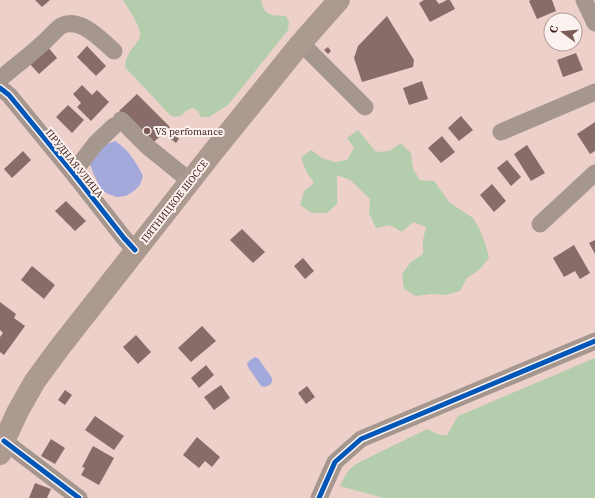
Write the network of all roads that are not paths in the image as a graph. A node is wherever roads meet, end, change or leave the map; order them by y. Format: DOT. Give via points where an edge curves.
graph roads {
  1 [pos="339,0"];
  2 [pos="584,0"];
  3 [pos="595,23"];
  4 [pos="301,43"];
  5 [pos="114,51"];
  6 [pos="0,79"];
  7 [pos="0,88"];
  8 [pos="595,92"];
  9 [pos="365,107"];
  10 [pos="501,132"];
  11 [pos="73,173"];
  12 [pos="595,173"];
  13 [pos="190,180"];
  14 [pos="540,224"];
  15 [pos="136,250"];
  16 [pos="595,341"];
  17 [pos="2,447"];
  18 [pos="79,498"];
  19 [pos="320,498"];
  1 -- 4 [label="main road, ПЯТНИЦКОЕ ШОССЕ"];
  2 -- 3 [label="street"];
  4 -- 9 [label="street"];
  4 -- 13 [label="main road, ПЯТНИЦКОЕ ШОССЕ"];
  5 -- 6 [label="street" via="89,30 67,24 60,27"];
  7 -- 11 [label="street, ПРУДНАЯ УЛИЦА" via="9,95"];
  8 -- 10 [label="street"];
  11 -- 13 [label="street" via="96,143 118,123"];
  11 -- 15 [label="street, ПРУДНАЯ УЛИЦА"];
  12 -- 14 [label="street"];
  13 -- 15 [label="main road, ПЯТНИЦКОЕ ШОССЕ"];
  15 -- 17 [label="main road, ПЯТНИЦКОЕ ШОССЕ" via="35,381"];
  16 -- 19 [label="street" via="361,439 335,462"];
  17 -- 18 [label="street"];
}
